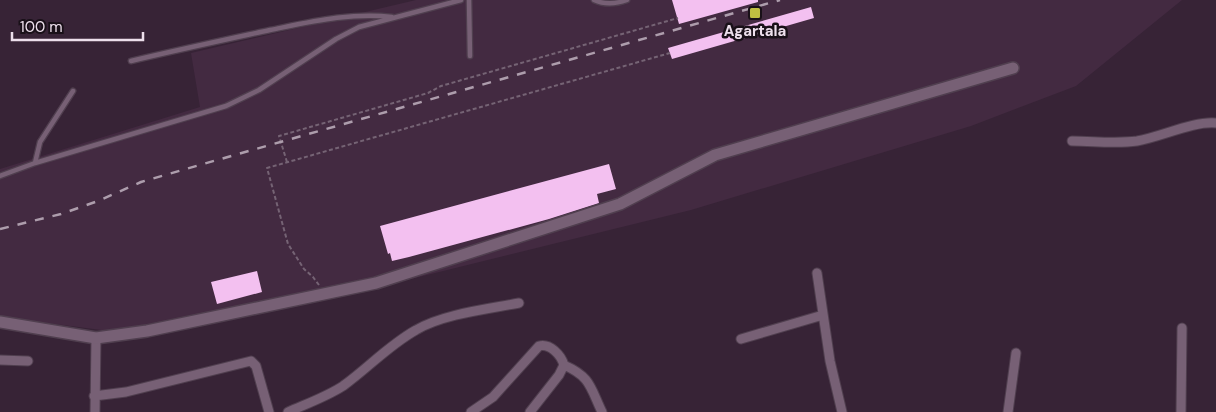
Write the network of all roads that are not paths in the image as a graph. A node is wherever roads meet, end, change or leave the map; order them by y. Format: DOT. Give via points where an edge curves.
graph roads {
  1 [pos="461,0"];
  2 [pos="469,0"];
  3 [pos="594,0"];
  4 [pos="627,0"];
  5 [pos="396,17"];
  6 [pos="470,56"];
  7 [pos="131,61"];
  8 [pos="1013,68"];
  9 [pos="73,91"];
  10 [pos="1216,124"];
  11 [pos="1072,141"];
  12 [pos="35,163"];
  13 [pos="0,176"];
  14 [pos="817,273"];
  15 [pos="519,303"];
  16 [pos="823,315"];
  17 [pos="0,322"];
  18 [pos="1182,328"];
  19 [pos="96,338"];
  20 [pos="741,339"];
  21 [pos="1016,353"];
  22 [pos="0,360"];
  23 [pos="28,361"];
  24 [pos="564,366"];
  25 [pos="94,396"];
  26 [pos="94,412"];
  27 [pos="269,412"];
  28 [pos="288,412"];
  29 [pos="471,412"];
  30 [pos="530,412"];
  31 [pos="602,412"];
  32 [pos="842,412"];
  33 [pos="1008,412"];
  34 [pos="1181,412"];
  1 -- 5 [label="lane"];
  2 -- 6 [label="lane"];
  3 -- 4 [label="lane" via="614,3"];
  5 -- 7 [label="lane" via="364,15 307,23"];
  5 -- 12 [label="lane" via="359,27 336,39 259,90 226,106"];
  8 -- 19 [label="street" via="715,155 620,204 376,283 147,331"];
  9 -- 12 [label="lane" via="40,142"];
  10 -- 11 [label="street" via="1137,141"];
  12 -- 13 [label="lane"];
  14 -- 16 [label="street"];
  15 -- 28 [label="street" via="454,316 417,329 388,348 343,386"];
  16 -- 20 [label="street"];
  16 -- 32 [label="street"];
  17 -- 19 [label="street"];
  18 -- 34 [label="street"];
  19 -- 25 [label="street"];
  21 -- 33 [label="street"];
  22 -- 23 [label="street"];
  24 -- 29 [label="street" via="561,358 543,344 494,397"];
  24 -- 30 [label="street"];
  24 -- 31 [label="street" via="586,379"];
  25 -- 26 [label="street"];
  25 -- 27 [label="street" via="126,392 251,361 256,366"];
}
